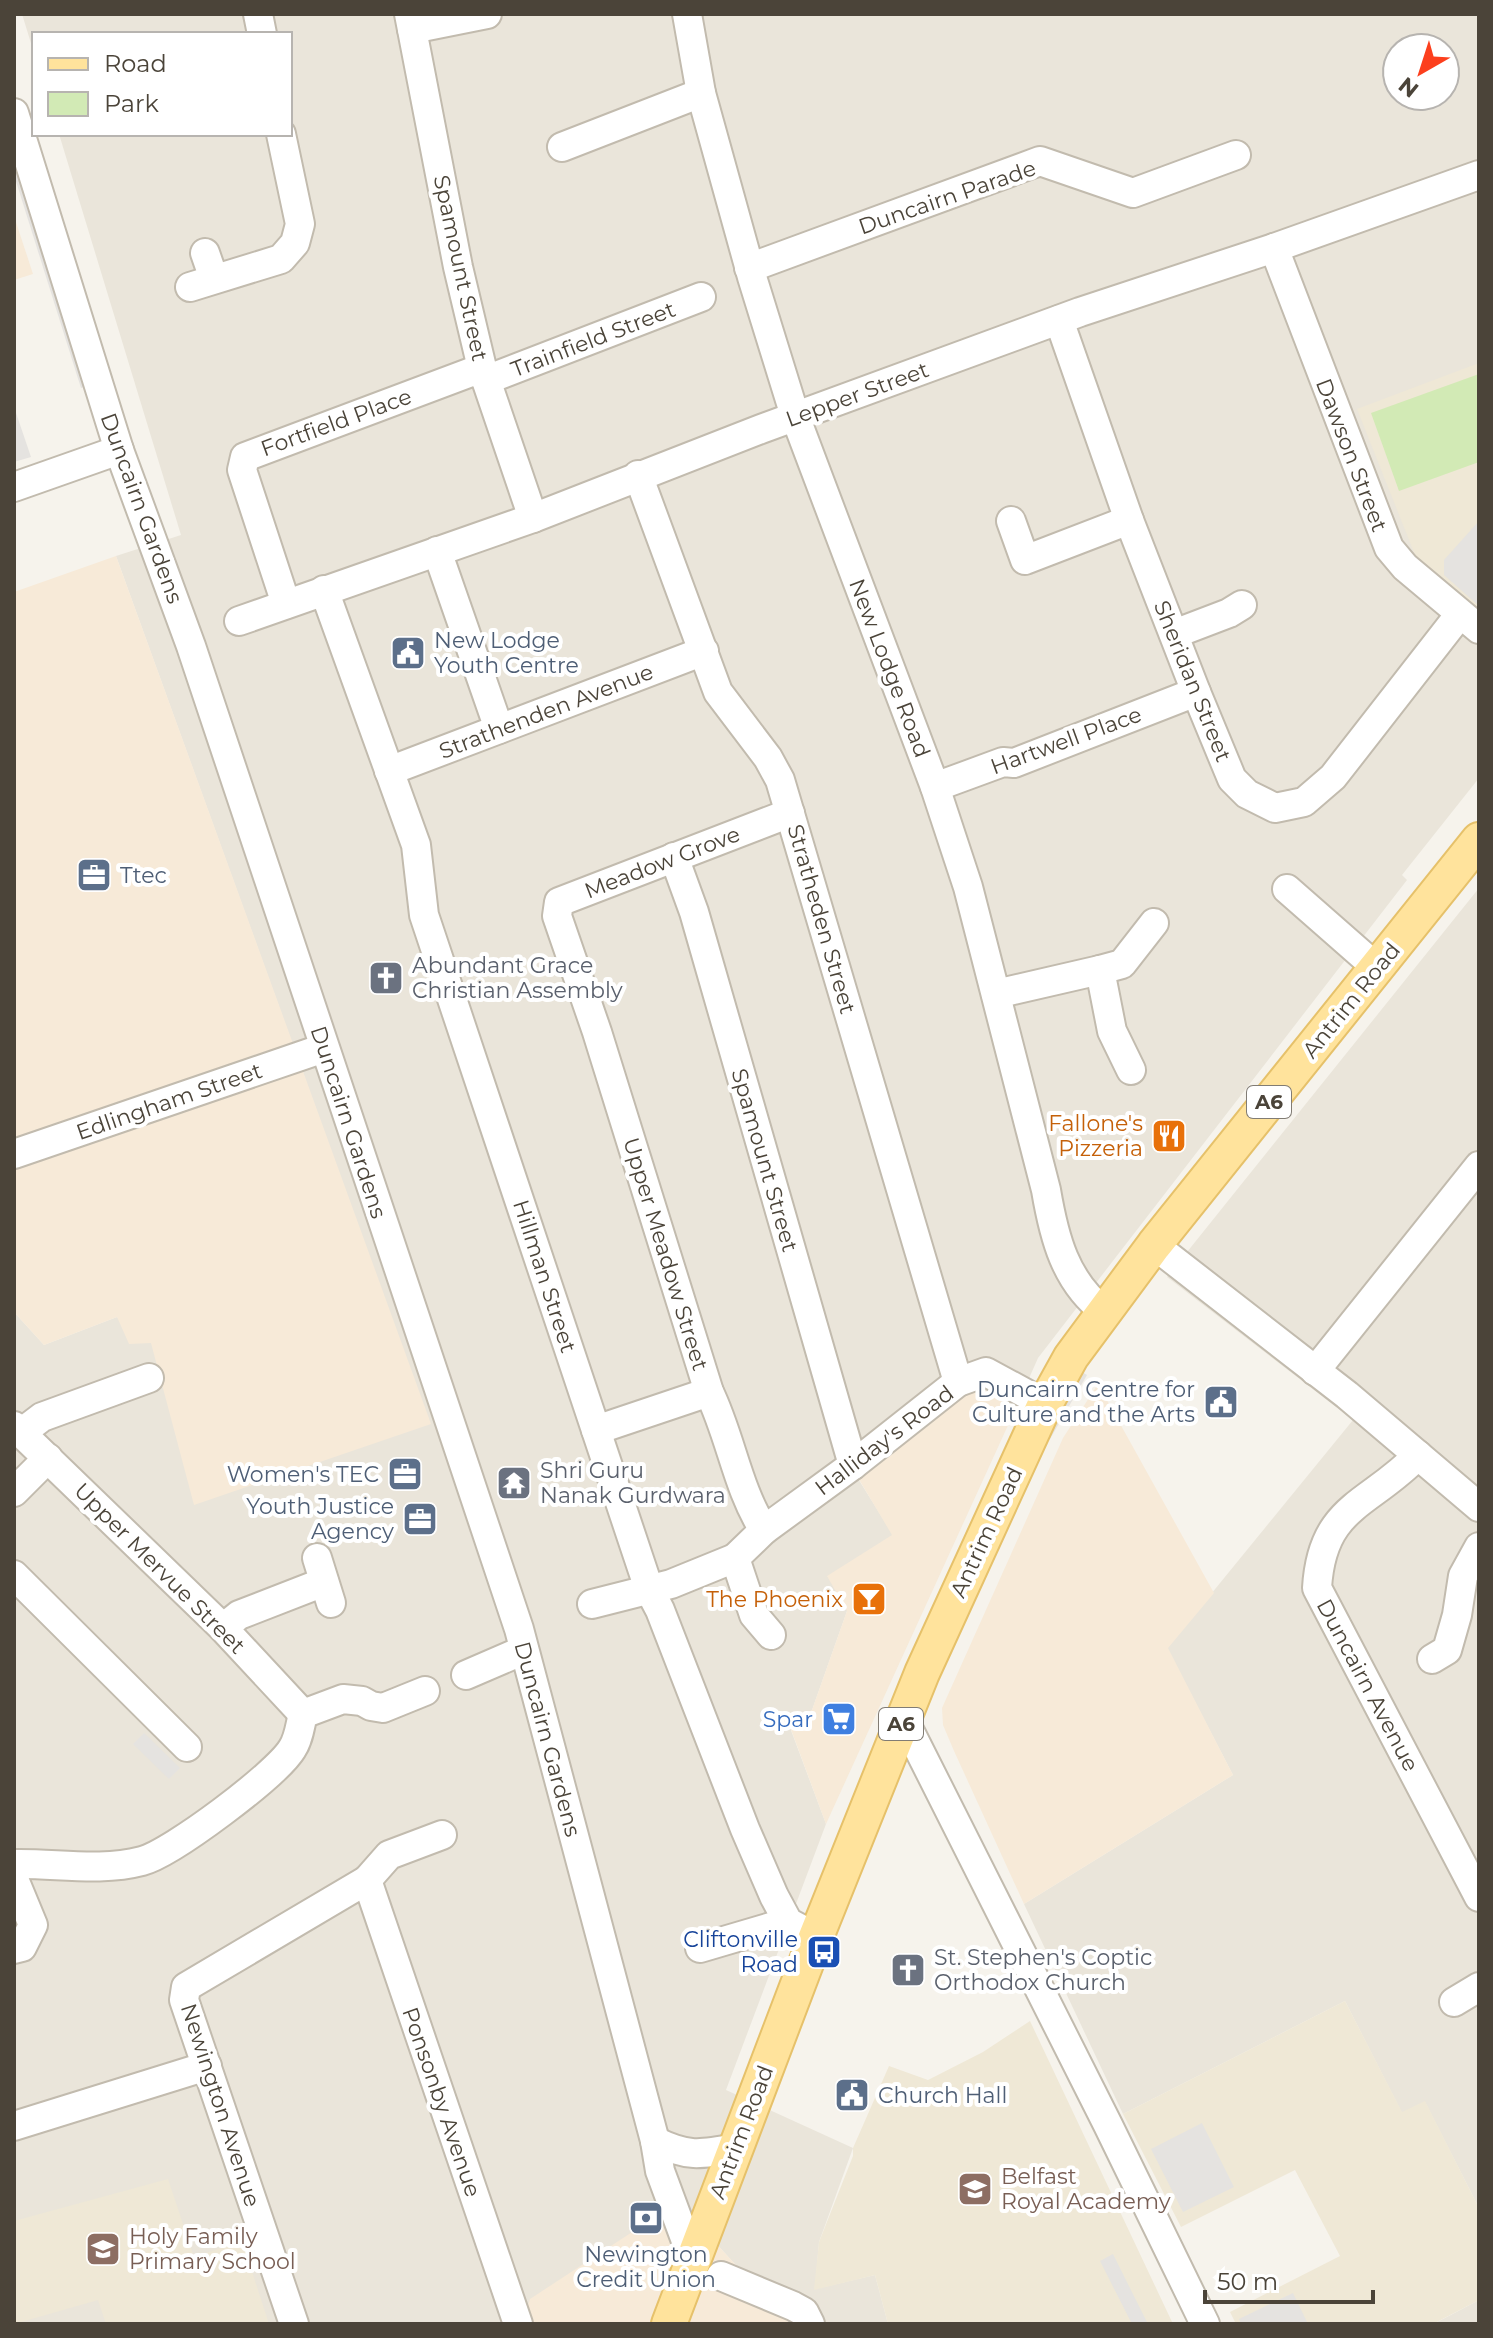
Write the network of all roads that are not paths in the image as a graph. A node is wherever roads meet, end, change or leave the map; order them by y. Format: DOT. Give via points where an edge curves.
graph roads {
  1 [pos="487,14"];
  2 [pos="687,14"];
  3 [pos="410,21"];
  4 [pos="701,93"];
  5 [pos="14,113"];
  6 [pos="281,136"];
  7 [pos="562,147"];
  8 [pos="1236,155"];
  9 [pos="1479,175"];
  10 [pos="1274,248"];
  11 [pos="749,268"];
  12 [pos="203,273"];
  13 [pos="701,297"];
  14 [pos="1059,320"];
  15 [pos="484,374"];
  16 [pos="795,416"];
  17 [pos="119,450"];
  18 [pos="638,475"];
  19 [pos="14,487"];
  20 [pos="533,518"];
  21 [pos="1129,520"];
  22 [pos="1011,521"];
  23 [pos="437,551"];
  24 [pos="324,590"];
  25 [pos="286,604"];
  26 [pos="1242,605"];
  27 [pos="239,621"];
  28 [pos="1469,621"];
  29 [pos="1174,634"];
  30 [pos="704,651"];
  31 [pos="1196,692"];
  32 [pos="499,729"];
  33 [pos="389,771"];
  34 [pos="935,787"];
  35 [pos="790,813"];
  36 [pos="1479,840"];
  37 [pos="674,857"];
  38 [pos="1287,889"];
  39 [pos="1154,923"];
  40 [pos="1377,968"];
  41 [pos="1100,970"];
  42 [pos="576,975"];
  43 [pos="996,994"];
  44 [pos="324,1048"];
  45 [pos="1131,1070"];
  46 [pos="14,1154"];
  47 [pos="1479,1166"];
  48 [pos="1154,1245"];
  49 [pos="1105,1312"];
  50 [pos="1315,1371"];
  51 [pos="149,1378"];
  52 [pos="958,1382"];
  53 [pos="709,1392"];
  54 [pos="1045,1404"];
  55 [pos="18,1429"];
  56 [pos="596,1430"];
  57 [pos="1418,1455"];
  58 [pos="48,1458"];
  59 [pos="853,1465"];
  60 [pos="14,1492"];
  61 [pos="1479,1506"];
  62 [pos="764,1530"];
  63 [pos="1479,1547"];
  64 [pos="735,1558"];
  65 [pos="14,1575"];
  66 [pos="324,1581"];
  67 [pos="649,1589"];
  68 [pos="592,1604"];
  69 [pos="223,1628"];
  70 [pos="771,1635"];
  71 [pos="524,1650"];
  72 [pos="1432,1659"];
  73 [pos="466,1675"];
  74 [pos="425,1691"];
  75 [pos="303,1714"];
  76 [pos="903,1718"];
  77 [pos="187,1747"];
  78 [pos="442,1835"];
  79 [pos="14,1864"];
  80 [pos="14,1879"];
  81 [pos="367,1880"];
  82 [pos="1479,1897"];
  83 [pos="802,1929"];
  84 [pos="700,1948"];
  85 [pos="14,1949"];
  86 [pos="1479,1987"];
  87 [pos="1454,2002"];
  88 [pos="207,2066"];
  89 [pos="14,2126"];
  90 [pos="655,2141"];
  91 [pos="735,2148"];
  92 [pos="707,2268"];
  93 [pos="294,2324"];
  94 [pos="518,2324"];
  95 [pos="669,2324"];
  96 [pos="810,2324"];
  97 [pos="1205,2324"];
  1 -- 3 [label="street"];
  2 -- 4 [label="street, New Lodge Road"];
  3 -- 15 [label="street, Spamount Street"];
  4 -- 7 [label="street"];
  4 -- 11 [label="street, New Lodge Road"];
  5 -- 17 [label="street, Duncairn Gardens"];
  6 -- 12 [label="street" via="300,224 295,243 281,259"];
  8 -- 11 [label="street, Duncairn Parade" via="1133,193 1040,161"];
  9 -- 10 [label="street, Lepper Street"];
  10 -- 14 [label="street, Lepper Street"];
  10 -- 28 [label="street, Dawson Street" via="1389,548"];
  11 -- 16 [label="street, New Lodge Road"];
  13 -- 15 [label="street, Trainfield Street"];
  14 -- 16 [label="street, Lepper Street"];
  14 -- 21 [label="street, Sheridan Street"];
  15 -- 20 [label="street, Spamount Street"];
  15 -- 25 [label="street, Fortfield Place" via="245,457 242,470"];
  16 -- 18 [label="street, Lepper Street"];
  16 -- 34 [label="street, New Lodge Road"];
  17 -- 19 [label="street"];
  17 -- 44 [label="street, Duncairn Gardens" via="191,646"];
  18 -- 20 [label="street, Lepper Street"];
  18 -- 30 [label="street, Stratheden Street"];
  20 -- 23 [label="street, Lepper Street"];
  21 -- 22 [label="street" via="1025,560"];
  21 -- 29 [label="street, Sheridan Street"];
  23 -- 24 [label="street, Lepper Street"];
  23 -- 32 [label="street"];
  24 -- 25 [label="street, Lepper Street"];
  24 -- 33 [label="street, Hillman Street"];
  25 -- 27 [label="street, Lepper Street"];
  26 -- 29 [label="street"];
  28 -- 31 [label="street, Sheridan Street" via="1333,777 1304,802 1275,808 1247,794 1232,779"];
  29 -- 31 [label="street, Sheridan Street"];
  30 -- 32 [label="street, Strathenden Avenue"];
  30 -- 35 [label="street, Stratheden Street" via="718,692 768,758"];
  31 -- 34 [label="street, Hartwell Place" via="1014,763 1003,762"];
  32 -- 33 [label="street, Strathenden Avenue"];
  33 -- 56 [label="street, Hillman Street" via="416,845 424,915"];
  34 -- 43 [label="street, New Lodge Road"];
  35 -- 37 [label="street, Meadow Grove"];
  35 -- 52 [label="street, Stratheden Street"];
  36 -- 40 [label="main road, Antrim Road / A6"];
  37 -- 42 [label="street, Meadow Grove" via="559,902 557,916"];
  37 -- 59 [label="street, Spamount Street"];
  38 -- 40 [label="street"];
  39 -- 41 [label="street" via="1122,964"];
  40 -- 48 [label="main road, Antrim Road / A6"];
  41 -- 43 [label="street"];
  41 -- 45 [label="street" via="1112,1031"];
  42 -- 53 [label="street, Upper Meadow Street"];
  43 -- 49 [label="street, New Lodge Road" via="1053,1230 1067,1268 1088,1299"];
  44 -- 46 [label="street, Edlingham Street"];
  44 -- 71 [label="street, Duncairn Gardens"];
  47 -- 50 [label="street"];
  48 -- 49 [label="main road, Antrim Road / A6"];
  48 -- 50 [label="street"];
  49 -- 54 [label="main road, Antrim Road / A6"];
  50 -- 57 [label="street"];
  51 -- 55 [label="street"];
  52 -- 54 [label="street, Halliday's Road" via="986,1372"];
  52 -- 59 [label="street, Halliday's Road"];
  53 -- 56 [label="street"];
  53 -- 62 [label="street, Upper Meadow Street" via="750,1508"];
  54 -- 76 [label="main road, Antrim Road / A6"];
  55 -- 58 [label="street, Upper Mervue Street"];
  56 -- 67 [label="street, Hillman Street"];
  57 -- 61 [label="street"];
  57 -- 82 [label="street, Duncairn Avenue" via="1338,1520 1322,1554 1317,1588"];
  58 -- 60 [label="street"];
  58 -- 69 [label="street, Upper Mervue Street"];
  59 -- 62 [label="street, Halliday's Road"];
  62 -- 64 [label="street, Halliday's Road"];
  63 -- 72 [label="street" via="1463,1576 1447,1650"];
  64 -- 67 [label="street, Halliday's Road"];
  64 -- 70 [label="street" via="754,1615"];
  65 -- 77 [label="street"];
  66 -- 69 [label="street" via="239,1615"];
  67 -- 68 [label="street, Halliday's Road"];
  67 -- 83 [label="street, Hillman Street" via="745,1829"];
  69 -- 75 [label="street, Upper Mervue Street"];
  71 -- 73 [label="street"];
  71 -- 90 [label="street, Duncairn Gardens"];
  74 -- 75 [label="street" via="383,1708 343,1699"];
  75 -- 79 [label="street" via="295,1746 284,1760 171,1847 142,1861 84,1867"];
  76 -- 83 [label="main road, Antrim Road / A6"];
  76 -- 97 [label="street"];
  78 -- 81 [label="street, Newington Avenue" via="389,1855"];
  80 -- 85 [label="street" via="33,1925 22,1947"];
  81 -- 88 [label="street, Newington Avenue" via="186,1987 184,2000"];
  81 -- 94 [label="street, Ponsonby Avenue"];
  83 -- 84 [label="street"];
  83 -- 91 [label="main road, Antrim Road / A6"];
  86 -- 87 [label="street"];
  88 -- 89 [label="street"];
  88 -- 93 [label="street, Newington Avenue"];
  90 -- 91 [label="street" via="694,2155"];
  90 -- 92 [label="street, Duncairn Gardens" via="660,2171"];
  91 -- 92 [label="main road, Antrim Road / A6"];
  92 -- 95 [label="main road, Antrim Road / A6"];
  92 -- 96 [label="street" via="793,2306"];
}
